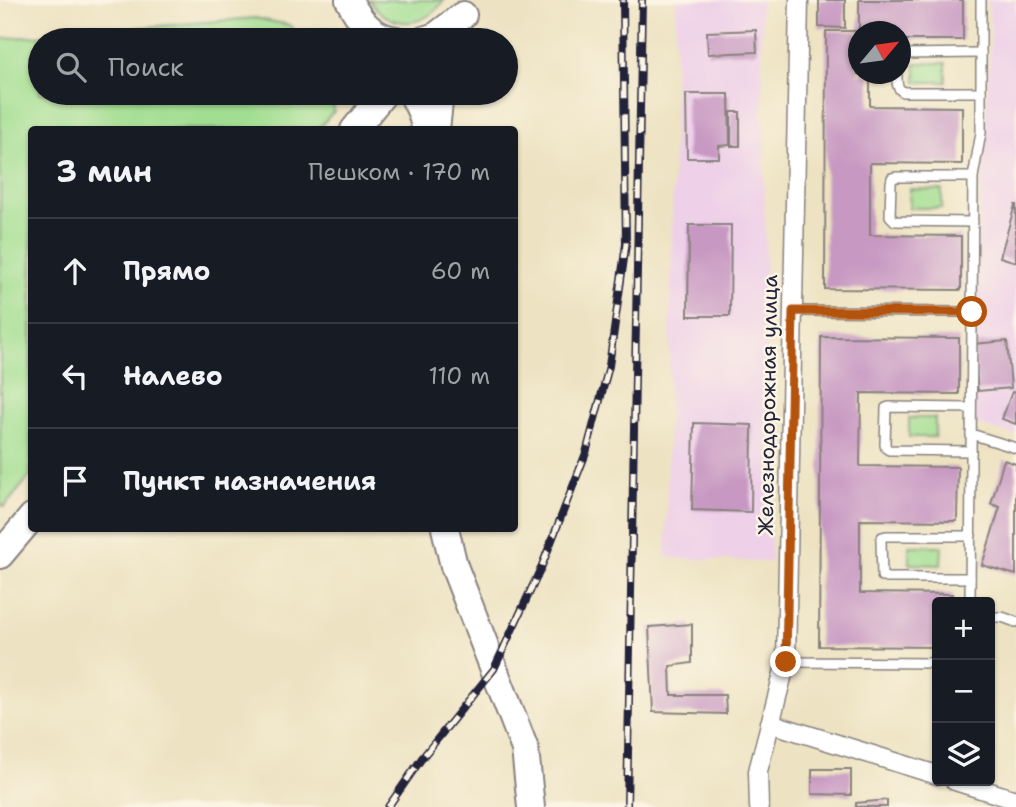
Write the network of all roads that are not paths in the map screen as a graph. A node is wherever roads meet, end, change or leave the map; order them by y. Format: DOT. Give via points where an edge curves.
graph roads {
  1 [pos="799,0"];
  2 [pos="981,0"];
  3 [pos="346,1"];
  4 [pos="465,7"];
  5 [pos="372,28"];
  6 [pos="446,28"];
  7 [pos="981,53"];
  8 [pos="911,54"];
  9 [pos="897,84"];
  10 [pos="981,92"];
  11 [pos="362,105"];
  12 [pos="374,105"];
  13 [pos="357,125"];
  14 [pos="973,177"];
  15 [pos="973,222"];
  16 [pos="793,311"];
  17 [pos="972,312"];
  18 [pos="971,408"];
  19 [pos="971,434"];
  20 [pos="1016,448"];
  21 [pos="971,451"];
  22 [pos="28,522"];
  23 [pos="446,532"];
  24 [pos="971,536"];
  25 [pos="0,555"];
  26 [pos="970,578"];
  27 [pos="970,597"];
  28 [pos="995,617"];
  29 [pos="1016,622"];
  30 [pos="786,662"];
  31 [pos="932,663"];
  32 [pos="770,723"];
  33 [pos="932,773"];
  34 [pos="971,786"];
  35 [pos="1016,800"];
  36 [pos="531,807"];
  37 [pos="759,807"];
  1 -- 16 [label="street, Железнодорожная улица"];
  2 -- 7 [label="lane"];
  3 -- 5 [label="main road"];
  4 -- 6 [label="main road"];
  7 -- 8 [label="lane"];
  7 -- 10 [label="lane"];
  9 -- 10 [label="lane" via="903,92"];
  10 -- 14 [label="lane" via="981,133"];
  11 -- 13 [label="main road"];
  12 -- 13 [label="main road"];
  14 -- 15 [label="lane"];
  14 -- 15 [label="lane" via="892,178 890,216 895,221"];
  15 -- 17 [label="lane"];
  16 -- 17 [label="lane"];
  16 -- 30 [label="street, Железнодорожная улица"];
  17 -- 18 [label="lane"];
  18 -- 19 [label="lane"];
  18 -- 21 [label="lane" via="886,408 884,445 889,450"];
  19 -- 20 [label="lane"];
  19 -- 21 [label="lane"];
  21 -- 24 [label="lane"];
  22 -- 25 [label="main road"];
  23 -- 36 [label="main road" via="454,566 524,749"];
  24 -- 26 [label="lane"];
  24 -- 26 [label="lane" via="886,536 881,541 882,576"];
  26 -- 27 [label="lane"];
  28 -- 29 [label="lane"];
  30 -- 31 [label="lane"];
  30 -- 32 [label="street, Железнодорожная улица"];
  32 -- 33 [label="street"];
  32 -- 37 [label="street, Железнодорожная улица" via="758,771"];
  34 -- 35 [label="street"];
}
